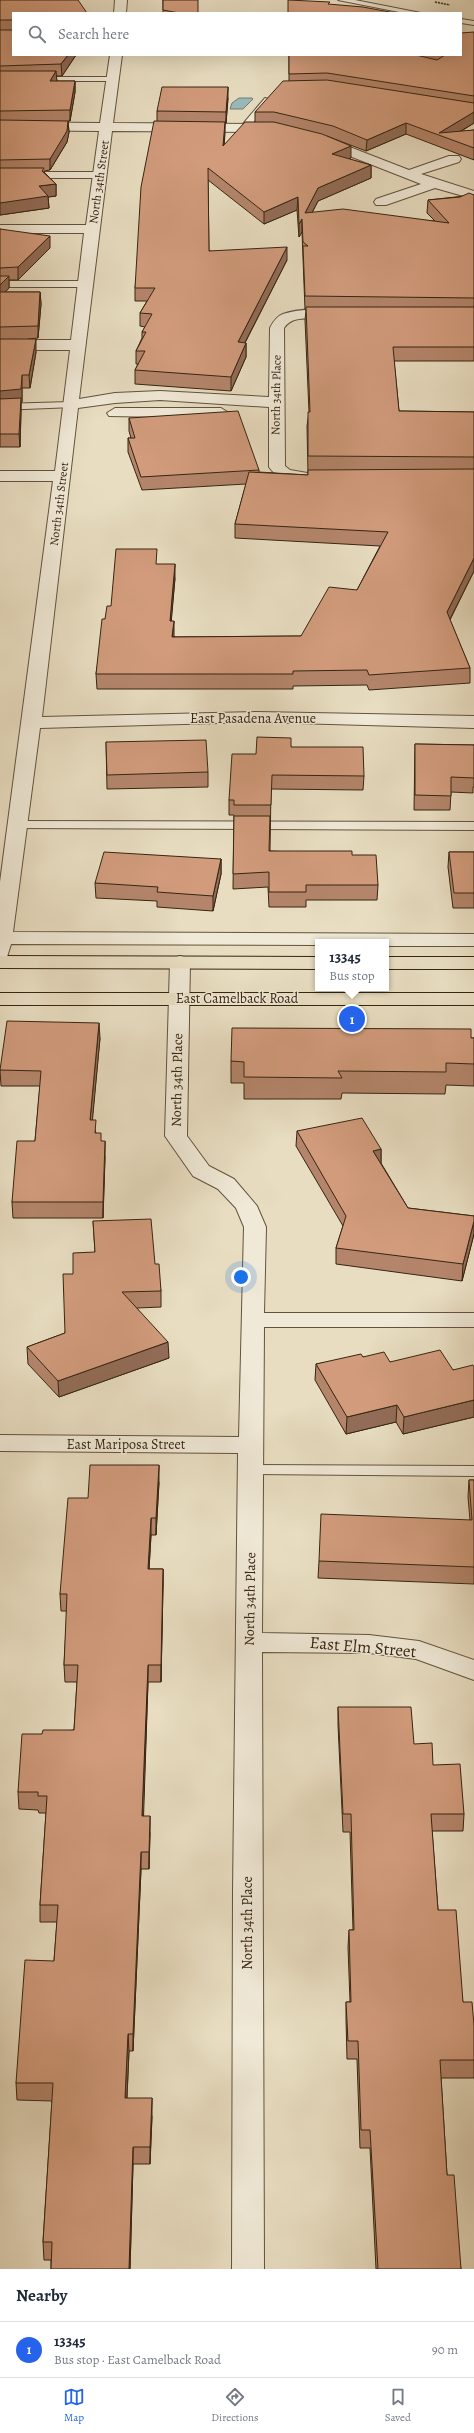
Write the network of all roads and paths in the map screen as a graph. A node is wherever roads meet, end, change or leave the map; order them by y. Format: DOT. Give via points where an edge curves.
graph roads {
  1 [pos="121,0"];
  2 [pos="342,0"];
  3 [pos="120,12"];
  4 [pos="411,12"];
  5 [pos="462,21"];
  6 [pos="474,23"];
  7 [pos="116,56"];
  8 [pos="0,79"];
  9 [pos="113,79"];
  10 [pos="273,94"];
  11 [pos="0,126"];
  12 [pos="107,127"];
  13 [pos="245,127"];
  14 [pos="281,130"];
  15 [pos="309,136"];
  16 [pos="454,159"];
  17 [pos="409,174"];
  18 [pos="0,175"];
  19 [pos="100,175"];
  20 [pos="434,184"];
  21 [pos="474,196"];
  22 [pos="380,202"];
  23 [pos="0,229"];
  24 [pos="92,229"];
  25 [pos="0,284"];
  26 [pos="86,284"];
  27 [pos="349,315"];
  28 [pos="0,345"];
  29 [pos="79,345"];
  30 [pos="164,396"];
  31 [pos="71,405"];
  32 [pos="0,406"];
  33 [pos="276,407"];
  34 [pos="163,413"];
  35 [pos="0,476"];
  36 [pos="62,476"];
  37 [pos="330,478"];
  38 [pos="474,722"];
  39 [pos="32,723"];
  40 [pos="18,825"];
  41 [pos="474,826"];
  42 [pos="474,940"];
  43 [pos="389,941"];
  44 [pos="315,942"];
  45 [pos="1,945"];
  46 [pos="0,962"];
  47 [pos="180,962"];
  48 [pos="315,963"];
  49 [pos="389,963"];
  50 [pos="474,963"];
  51 [pos="179,998"];
  52 [pos="0,999"];
  53 [pos="474,999"];
  54 [pos="252,1320"];
  55 [pos="474,1320"];
  56 [pos="0,1443"];
  57 [pos="252,1445"];
  58 [pos="252,1470"];
  59 [pos="474,1471"];
  60 [pos="249,1642"];
  61 [pos="474,1670"];
  62 [pos="248,2269"];
  1 -- 3 [label="street"];
  2 -- 4 [label="lane"];
  5 -- 6 [label="lane"];
  7 -- 9 [label="street, North 34th Street"];
  8 -- 9 [label="lane"];
  9 -- 12 [label="street, North 34th Street"];
  10 -- 13 [label="lane"];
  11 -- 12 [label="street"];
  12 -- 13 [label="street"];
  12 -- 19 [label="street, North 34th Street"];
  13 -- 14 [label="street"];
  15 -- 17 [label="street"];
  16 -- 17 [label="street"];
  17 -- 20 [label="street"];
  18 -- 19 [label="lane"];
  19 -- 24 [label="street, North 34th Street"];
  20 -- 21 [label="street"];
  20 -- 22 [label="street"];
  23 -- 24 [label="street"];
  24 -- 26 [label="street, North 34th Street"];
  25 -- 26 [label="lane"];
  26 -- 29 [label="street, North 34th Street"];
  27 -- 33 [label="street, North 34th Place" via="298,315 279,322"];
  28 -- 29 [label="street"];
  29 -- 31 [label="street, North 34th Street"];
  30 -- 31 [label="street" via="100,399"];
  30 -- 33 [label="street"];
  30 -- 34 [label="street"];
  31 -- 32 [label="lane"];
  31 -- 34 [label="street" via="105,412"];
  31 -- 36 [label="street, North 34th Street"];
  33 -- 34 [label="street"];
  33 -- 37 [label="street, North 34th Place" via="277,467 285,474 307,478"];
  35 -- 36 [label="street"];
  36 -- 39 [label="street, North 34th Street"];
  38 -- 39 [label="street, East Pasadena Avenue" via="258,717"];
  39 -- 40 [label="street, North 34th Street"];
  40 -- 41 [label="lane"];
  40 -- 45 [label="street, North 34th Street"];
  42 -- 43 [label="street"];
  44 -- 45 [label="street"];
  46 -- 47 [label="main road"];
  47 -- 48 [label="main road"];
  47 -- 51 [label="street, North 34th Place"];
  49 -- 50 [label="main road"];
  51 -- 52 [label="main road, East Camelback Road"];
  51 -- 53 [label="main road, East Camelback Road"];
  51 -- 54 [label="street, North 34th Place" via="176,1136 201,1171 226,1184 246,1206 255,1227"];
  54 -- 55 [label="street"];
  54 -- 57 [label="street, North 34th Place"];
  56 -- 57 [label="street, East Mariposa Street"];
  57 -- 58 [label="street, North 34th Place"];
  58 -- 59 [label="lane"];
  58 -- 60 [label="street, North 34th Place"];
  60 -- 61 [label="street, East Elm Street" via="369,1644 419,1650"];
  60 -- 62 [label="street, North 34th Place"];
}
